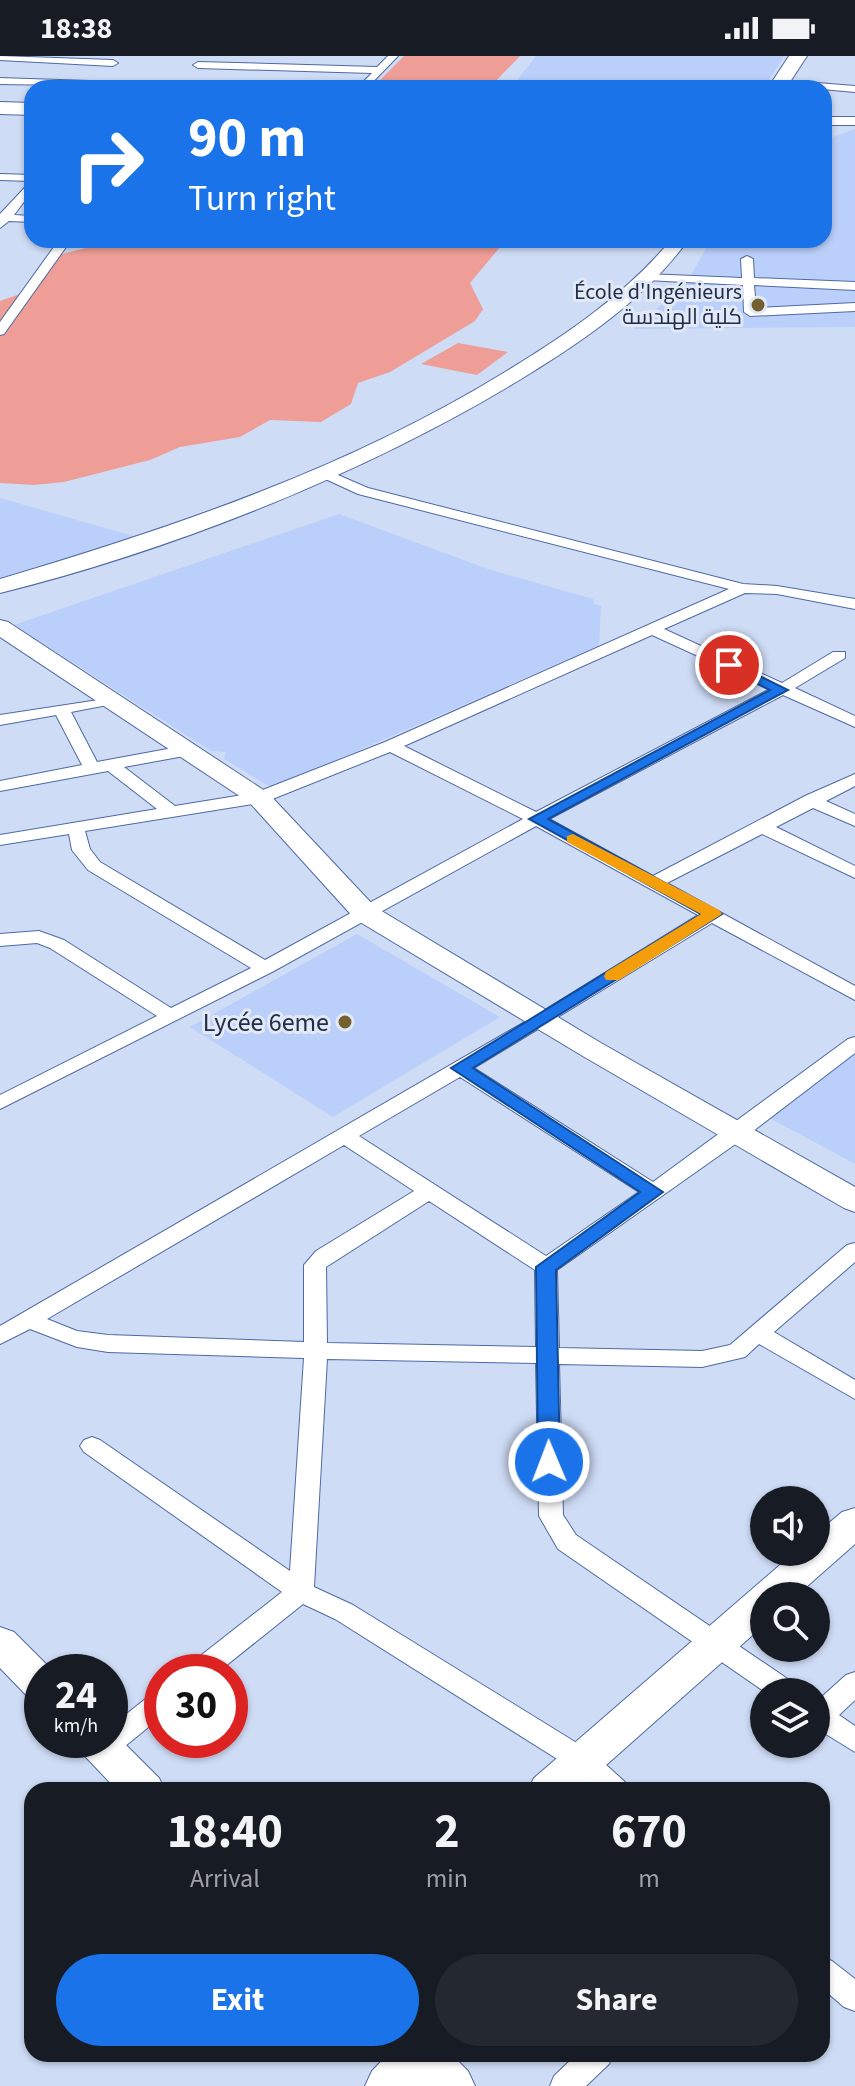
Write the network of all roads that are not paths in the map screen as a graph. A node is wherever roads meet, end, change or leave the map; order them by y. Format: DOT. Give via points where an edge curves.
graph roads {
  1 [pos="310,56"];
  2 [pos="393,56"];
  3 [pos="798,56"];
  4 [pos="0,57"];
  5 [pos="19,57"];
  6 [pos="116,60"];
  7 [pos="306,68"];
  8 [pos="381,70"];
  9 [pos="189,75"];
  10 [pos="101,80"];
  11 [pos="143,80"];
  12 [pos="370,80"];
  13 [pos="783,80"];
  14 [pos="0,81"];
  15 [pos="24,82"];
  16 [pos="832,88"];
  17 [pos="855,89"];
  18 [pos="0,108"];
  19 [pos="24,109"];
  20 [pos="832,121"];
  21 [pos="855,121"];
  22 [pos="0,177"];
  23 [pos="24,180"];
  24 [pos="24,191"];
  25 [pos="24,219"];
  26 [pos="2,220"];
  27 [pos="58,248"];
  28 [pos="673,248"];
  29 [pos="747,259"];
  30 [pos="834,270"];
  31 [pos="646,277"];
  32 [pos="748,283"];
  33 [pos="826,286"];
  34 [pos="855,286"];
  35 [pos="855,307"];
  36 [pos="0,331"];
  37 [pos="324,473"];
  38 [pos="0,586"];
  39 [pos="743,588"];
  40 [pos="855,604"];
  41 [pos="0,627"];
  42 [pos="652,629"];
  43 [pos="839,655"];
  44 [pos="781,690"];
  45 [pos="112,700"];
  46 [pos="61,709"];
  47 [pos="0,720"];
  48 [pos="855,722"];
  49 [pos="391,746"];
  50 [pos="189,750"];
  51 [pos="111,765"];
  52 [pos="92,768"];
  53 [pos="855,779"];
  54 [pos="0,786"];
  55 [pos="259,798"];
  56 [pos="811,800"];
  57 [pos="170,811"];
  58 [pos="536,819"];
  59 [pos="855,821"];
  60 [pos="762,827"];
  61 [pos="76,828"];
  62 [pos="0,840"];
  63 [pos="855,873"];
  64 [pos="654,883"];
  65 [pos="365,913"];
  66 [pos="713,914"];
  67 [pos="2,937"];
  68 [pos="265,968"];
  69 [pos="855,994"];
  70 [pos="169,1015"];
  71 [pos="542,1020"];
  72 [pos="855,1043"];
  73 [pos="460,1068"];
  74 [pos="1,1101"];
  75 [pos="737,1133"];
  76 [pos="345,1136"];
  77 [pos="429,1191"];
  78 [pos="654,1192"];
  79 [pos="855,1201"];
  80 [pos="855,1250"];
  81 [pos="546,1267"];
  82 [pos="30,1319"];
  83 [pos="758,1333"];
  84 [pos="0,1336"];
  85 [pos="316,1351"];
  86 [pos="547,1355"];
  87 [pos="855,1391"];
  88 [pos="92,1446"];
  89 [pos="855,1522"];
  90 [pos="786,1582"];
  91 [pos="301,1592"];
  92 [pos="750,1614"];
  93 [pos="0,1643"];
  94 [pos="717,1643"];
  95 [pos="222,1654"];
  96 [pos="24,1668"];
  97 [pos="766,1678"];
  98 [pos="855,1683"];
  99 [pos="830,1705"];
  100 [pos="830,1723"];
  101 [pos="855,1741"];
  102 [pos="113,1758"];
  103 [pos="583,1761"];
  104 [pos="136,1782"];
  105 [pos="558,1782"];
  106 [pos="606,1782"];
  107 [pos="830,1977"];
  108 [pos="855,1997"];
  109 [pos="411,2062"];
  110 [pos="427,2062"];
  111 [pos="590,2062"];
  112 [pos="388,2086"];
  113 [pos="452,2086"];
  114 [pos="565,2086"];
  1 -- 7 [label="street"];
  2 -- 8 [label="street"];
  3 -- 13 [label="highway"];
  4 -- 5 [label="street"];
  5 -- 6 [label="street"];
  6 -- 10 [label="street"];
  7 -- 8 [label="street"];
  7 -- 9 [label="street"];
  8 -- 12 [label="street"];
  9 -- 11 [label="street"];
  14 -- 15 [label="street"];
  16 -- 17 [label="street"];
  18 -- 19 [label="highway"];
  20 -- 21 [label="street"];
  22 -- 23 [label="street"];
  24 -- 26 [label="street"];
  25 -- 26 [label="street"];
  27 -- 36 [label="street" via="15,299"];
  28 -- 31 [label="street"];
  29 -- 32 [label="street"];
  30 -- 33 [label="street"];
  31 -- 32 [label="street"];
  31 -- 37 [label="street" via="582,331 522,371"];
  32 -- 33 [label="street"];
  32 -- 35 [label="street" via="750,312"];
  33 -- 34 [label="street"];
  37 -- 38 [label="street" via="182,528"];
  37 -- 39 [label="street" via="363,491"];
  39 -- 40 [label="street"];
  39 -- 42 [label="street"];
  41 -- 45 [label="street"];
  42 -- 44 [label="street"];
  42 -- 49 [label="street"];
  43 -- 44 [label="street"];
  44 -- 48 [label="street"];
  44 -- 58 [label="street"];
  45 -- 46 [label="street"];
  45 -- 50 [label="street"];
  46 -- 47 [label="street"];
  46 -- 52 [label="street"];
  49 -- 55 [label="street"];
  49 -- 58 [label="street"];
  50 -- 51 [label="street"];
  50 -- 55 [label="street"];
  51 -- 52 [label="street"];
  51 -- 57 [label="street"];
  52 -- 54 [label="street"];
  53 -- 56 [label="street"];
  55 -- 57 [label="street"];
  55 -- 65 [label="street"];
  56 -- 59 [label="street"];
  56 -- 60 [label="street"];
  57 -- 61 [label="street"];
  58 -- 64 [label="street"];
  58 -- 65 [label="street"];
  60 -- 63 [label="street"];
  60 -- 64 [label="street"];
  61 -- 62 [label="street"];
  61 -- 68 [label="street" via="81,850 94,866"];
  64 -- 66 [label="street"];
  65 -- 68 [label="street"];
  65 -- 71 [label="street"];
  66 -- 69 [label="street"];
  66 -- 71 [label="street"];
  67 -- 70 [label="street" via="39,937 57,944"];
  68 -- 70 [label="street"];
  70 -- 74 [label="street"];
  71 -- 73 [label="street"];
  71 -- 75 [label="street"];
  72 -- 75 [label="street"];
  73 -- 76 [label="street"];
  73 -- 78 [label="street"];
  75 -- 78 [label="street"];
  75 -- 79 [label="street"];
  76 -- 77 [label="street"];
  76 -- 82 [label="street"];
  77 -- 81 [label="street"];
  77 -- 85 [label="street" via="315,1265"];
  78 -- 81 [label="street"];
  80 -- 83 [label="street"];
  81 -- 86 [label="street"];
  82 -- 84 [label="street"];
  82 -- 85 [label="street" via="76,1340"];
  83 -- 86 [label="street" via="737,1351 702,1359"];
  83 -- 87 [label="street"];
  85 -- 86 [label="street"];
  85 -- 91 [label="street"];
  86 -- 94 [label="street" via="551,1516 557,1530 567,1542"];
  88 -- 91 [label="street"];
  89 -- 90 [label="street"];
  91 -- 95 [label="street"];
  91 -- 103 [label="street" via="344,1612"];
  92 -- 94 [label="street"];
  93 -- 96 [label="street"];
  94 -- 97 [label="street"];
  94 -- 103 [label="street"];
  98 -- 99 [label="street"];
  100 -- 101 [label="street"];
  102 -- 104 [label="street"];
  103 -- 105 [label="street"];
  103 -- 106 [label="street"];
  107 -- 108 [label="street"];
  109 -- 112 [label="street"];
  110 -- 113 [label="street"];
  111 -- 114 [label="street"];
}
